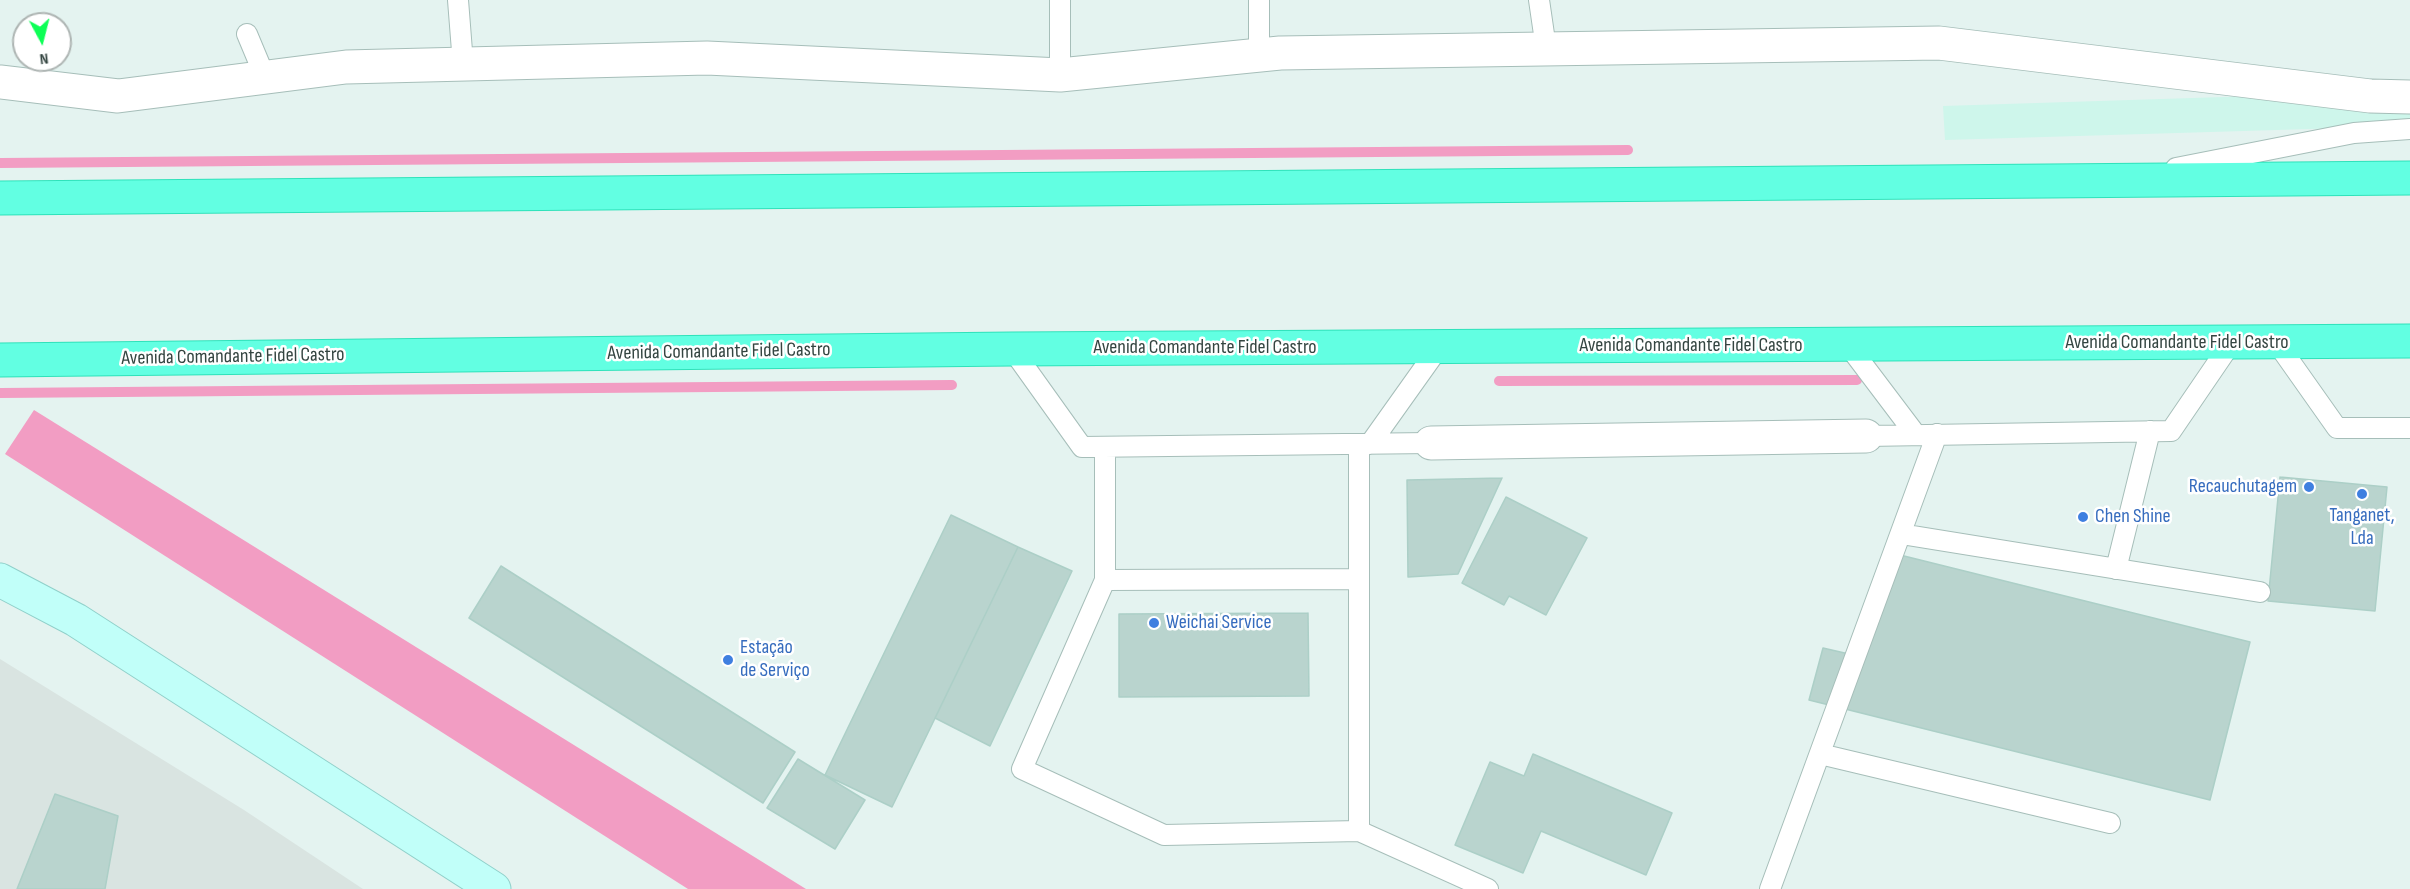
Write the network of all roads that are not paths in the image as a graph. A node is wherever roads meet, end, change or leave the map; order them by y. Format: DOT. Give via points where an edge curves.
graph roads {
  1 [pos="458,0"];
  2 [pos="1060,0"];
  3 [pos="1259,0"];
  4 [pos="1539,0"];
  5 [pos="247,34"];
  6 [pos="1546,48"];
  7 [pos="1259,55"];
  8 [pos="463,64"];
  9 [pos="1060,75"];
  10 [pos="265,77"];
  11 [pos="0,82"];
  12 [pos="2410,97"];
  13 [pos="2410,129"];
  14 [pos="2410,178"];
  15 [pos="2114,181"];
  16 [pos="0,198"];
  17 [pos="2410,340"];
  18 [pos="2231,343"];
  19 [pos="2277,343"];
  20 [pos="1848,345"];
  21 [pos="1438,347"];
  22 [pos="1012,349"];
  23 [pos="0,360"];
  24 [pos="2410,428"];
  25 [pos="2150,431"];
  26 [pos="1936,434"];
  27 [pos="1916,435"];
  28 [pos="1866,436"];
  29 [pos="1431,443"];
  30 [pos="1364,444"];
  31 [pos="1105,448"];
  32 [pos="1900,534"];
  33 [pos="2116,569"];
  34 [pos="1359,579"];
  35 [pos="0,580"];
  36 [pos="1105,580"];
  37 [pos="2260,592"];
  38 [pos="1820,754"];
  39 [pos="2110,823"];
  40 [pos="1359,831"];
  41 [pos="494,889"];
  42 [pos="1488,889"];
  43 [pos="1770,889"];
  1 -- 8 [label="lane"];
  2 -- 9 [label="lane"];
  3 -- 7 [label="lane"];
  4 -- 6 [label="lane"];
  5 -- 10 [label="lane"];
  6 -- 7 [label="street"];
  6 -- 12 [label="street" via="1939,43 2370,96"];
  7 -- 9 [label="street"];
  8 -- 9 [label="street" via="707,58"];
  8 -- 10 [label="street" via="346,67"];
  10 -- 11 [label="street" via="118,96"];
  13 -- 15 [label="lane" via="2354,133"];
  14 -- 15 [label="highway"];
  15 -- 16 [label="highway"];
  17 -- 19 [label="highway, Avenida Comandante Fidel Castro"];
  18 -- 19 [label="highway, Avenida Comandante Fidel Castro"];
  18 -- 20 [label="highway, Avenida Comandante Fidel Castro"];
  18 -- 25 [label="lane" via="2171,431"];
  19 -- 24 [label="lane" via="2337,429"];
  20 -- 21 [label="highway, Avenida Comandante Fidel Castro"];
  20 -- 27 [label="lane"];
  21 -- 22 [label="highway, Avenida Comandante Fidel Castro"];
  21 -- 30 [label="lane"];
  22 -- 23 [label="highway, Avenida Comandante Fidel Castro"];
  22 -- 31 [label="lane" via="1082,447"];
  25 -- 26 [label="lane"];
  25 -- 33 [label="lane"];
  26 -- 27 [label="lane"];
  26 -- 32 [label="lane"];
  27 -- 28 [label="lane"];
  28 -- 29 [label="street"];
  29 -- 30 [label="lane"];
  30 -- 31 [label="lane"];
  30 -- 34 [label="lane"];
  31 -- 36 [label="lane"];
  32 -- 33 [label="lane"];
  32 -- 38 [label="lane"];
  33 -- 37 [label="lane"];
  34 -- 36 [label="lane"];
  34 -- 40 [label="lane"];
  35 -- 41 [label="street" via="76,620"];
  36 -- 40 [label="lane" via="1022,769 1164,835"];
  38 -- 39 [label="lane"];
  38 -- 43 [label="lane"];
  40 -- 42 [label="lane"];
}
